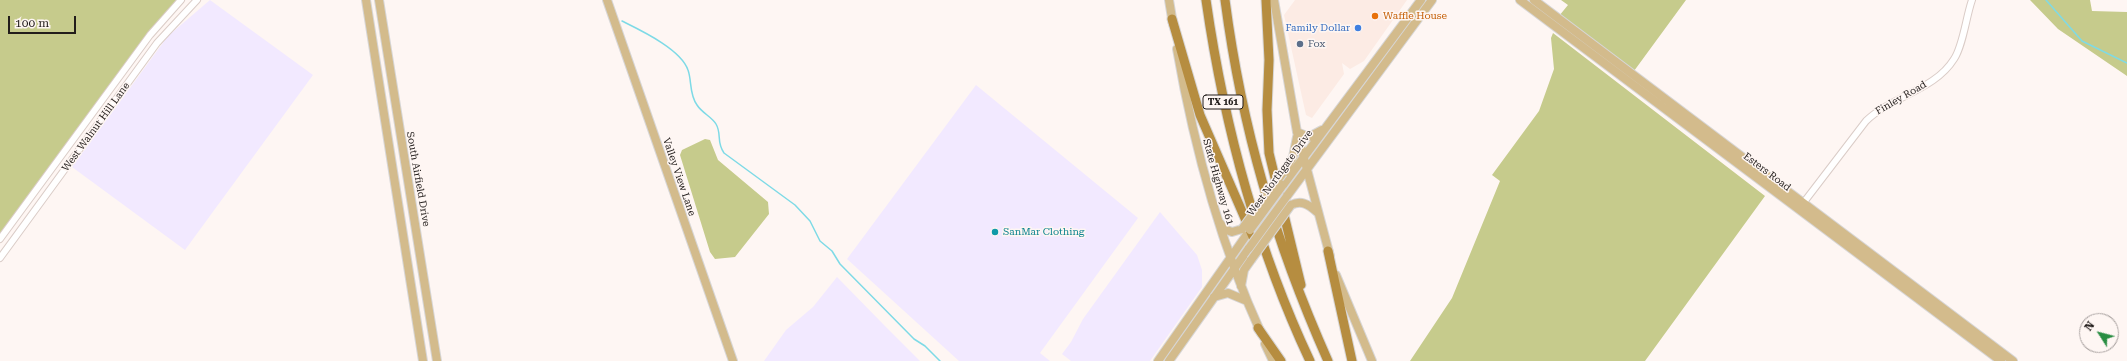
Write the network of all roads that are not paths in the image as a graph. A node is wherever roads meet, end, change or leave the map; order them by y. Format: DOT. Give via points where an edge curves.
graph roads {
  1 [pos="181,0"];
  2 [pos="366,0"];
  3 [pos="379,0"];
  4 [pos="607,0"];
  5 [pos="1169,0"];
  6 [pos="1206,0"];
  7 [pos="1225,0"];
  8 [pos="1266,0"];
  9 [pos="1274,0"];
  10 [pos="1421,0"];
  11 [pos="1432,0"];
  12 [pos="1520,0"];
  13 [pos="1534,0"];
  14 [pos="1972,0"];
  15 [pos="194,1"];
  16 [pos="1172,19"];
  17 [pos="1411,22"];
  18 [pos="83,126"];
  19 [pos="1326,126"];
  20 [pos="92,132"];
  21 [pos="1297,132"];
  22 [pos="1304,157"];
  23 [pos="1306,170"];
  24 [pos="1801,206"];
  25 [pos="1317,212"];
  26 [pos="1218,221"];
  27 [pos="0,239"];
  28 [pos="1328,251"];
  29 [pos="0,258"];
  30 [pos="1229,258"];
  31 [pos="1233,269"];
  32 [pos="1241,286"];
  33 [pos="1279,288"];
  34 [pos="1214,297"];
  35 [pos="1247,302"];
  36 [pos="1308,313"];
  37 [pos="1258,328"];
  38 [pos="423,361"];
  39 [pos="437,361"];
  40 [pos="733,361"];
  41 [pos="1158,361"];
  42 [pos="1169,361"];
  43 [pos="1273,361"];
  44 [pos="1281,361"];
  45 [pos="1310,361"];
  46 [pos="1328,361"];
  47 [pos="1352,361"];
  48 [pos="1372,361"];
  49 [pos="2001,361"];
  50 [pos="2013,361"];
  1 -- 18 [label="street, West Walnut Hill Lane" via="150,35"];
  2 -- 38 [label="main road"];
  3 -- 39 [label="main road, South Airfield Drive"];
  4 -- 40 [label="main road, Valley View Lane"];
  5 -- 16 [label="main road, State Highway 161"];
  6 -- 33 [label="highway, TX 161" via="1231,138 1248,202"];
  7 -- 36 [label="highway, TX 161" via="1236,75 1256,165 1281,245"];
  8 -- 36 [label="highway" via="1269,153"];
  9 -- 21 [label="main road"];
  10 -- 17 [label="main road, West Northgate Drive"];
  11 -- 17 [label="main road, West Northgate Drive"];
  12 -- 24 [label="main road, Esters Road"];
  13 -- 24 [label="main road, Esters Road"];
  14 -- 24 [label="street, Finley Road" via="1957,53 1948,67 1935,79 1877,110 1866,120"];
  15 -- 20 [label="street, West Walnut Hill Lane" via="157,43"];
  16 -- 26 [label="main road, State Highway 161" via="1187,102"];
  16 -- 33 [label="highway" via="1200,115 1258,247"];
  17 -- 19 [label="main road, West Northgate Drive"];
  17 -- 23 [label="main road, West Northgate Drive"];
  18 -- 20 [label="street"];
  18 -- 27 [label="street, West Walnut Hill Lane"];
  19 -- 21 [label="main road" via="1315,135"];
  19 -- 22 [label="main road, West Northgate Drive"];
  20 -- 29 [label="street, West Walnut Hill Lane"];
  21 -- 22 [label="main road"];
  21 -- 26 [label="main road, bridge" via="1293,157 1284,173 1242,229 1232,232 1224,229"];
  22 -- 23 [label="main road"];
  22 -- 30 [label="main road, West Northgate Drive, bridge"];
  23 -- 25 [label="main road"];
  23 -- 31 [label="main road, West Northgate Drive, bridge"];
  24 -- 49 [label="main road, Esters Road"];
  24 -- 50 [label="main road, Esters Road"];
  25 -- 28 [label="main road"];
  25 -- 32 [label="main road, bridge" via="1301,202 1291,205 1244,270"];
  26 -- 30 [label="main road, State Highway 161"];
  28 -- 47 [label="highway"];
  28 -- 48 [label="main road"];
  30 -- 31 [label="main road, State Highway 161"];
  30 -- 41 [label="main road, West Northgate Drive"];
  31 -- 32 [label="main road, State Highway 161"];
  31 -- 34 [label="main road, West Northgate Drive"];
  32 -- 35 [label="main road, State Highway 161"];
  33 -- 45 [label="highway, TX 161"];
  34 -- 35 [label="main road" via="1228,293"];
  34 -- 42 [label="main road, West Northgate Drive"];
  35 -- 37 [label="main road, State Highway 161"];
  36 -- 46 [label="highway, TX 161"];
  37 -- 43 [label="main road, State Highway 161"];
  37 -- 44 [label="highway"];
}
